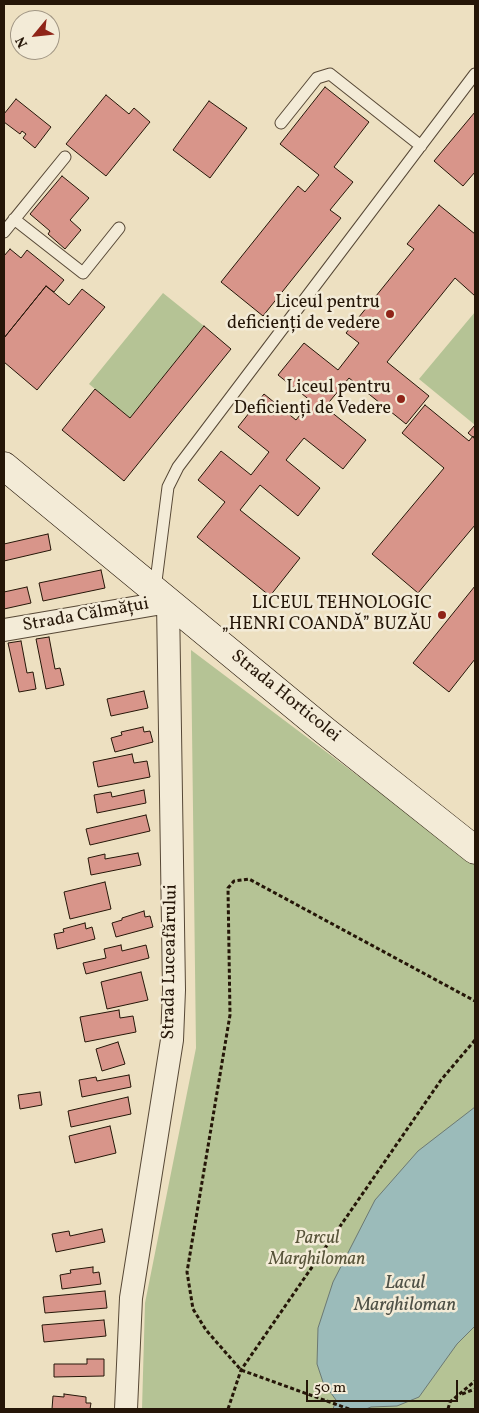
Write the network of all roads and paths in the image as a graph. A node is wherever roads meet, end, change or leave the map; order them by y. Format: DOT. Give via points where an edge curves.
graph roads {
  1 [pos="475,74"];
  2 [pos="281,123"];
  3 [pos="421,146"];
  4 [pos="66,157"];
  5 [pos="14,219"];
  6 [pos="119,228"];
  7 [pos="4,232"];
  8 [pos="4,466"];
  9 [pos="161,596"];
  10 [pos="4,630"];
  11 [pos="475,850"];
  12 [pos="475,1001"];
  13 [pos="475,1040"];
  14 [pos="241,1370"];
  15 [pos="475,1382"];
  16 [pos="475,1389"];
  17 [pos="460,1394"];
  18 [pos="126,1409"];
  19 [pos="228,1409"];
  20 [pos="350,1409"];
  21 [pos="448,1409"];
  1 -- 3 [label="lane"];
  2 -- 3 [label="lane" via="317,78 330,74"];
  3 -- 9 [label="lane" via="178,467 168,487"];
  4 -- 5 [label="lane"];
  5 -- 6 [label="lane" via="83,273"];
  5 -- 7 [label="lane"];
  8 -- 9 [label="main road, Strada Horticolei"];
  9 -- 10 [label="street, Strada Călmățui"];
  9 -- 11 [label="main road, Strada Horticolei"];
  9 -- 18 [label="street, Strada Luceafărului" via="174,990 172,1040 131,1298"];
  12 -- 14 [label="path" via="249,879 234,881 228,888 230,1015 187,1272 193,1309 206,1330"];
  13 -- 14 [label="path" via="441,1080"];
  14 -- 19 [label="path"];
  14 -- 20 [label="path"];
  15 -- 17 [label="path"];
  16 -- 17 [label="path"];
  17 -- 21 [label="path" via="450,1402"];
}
